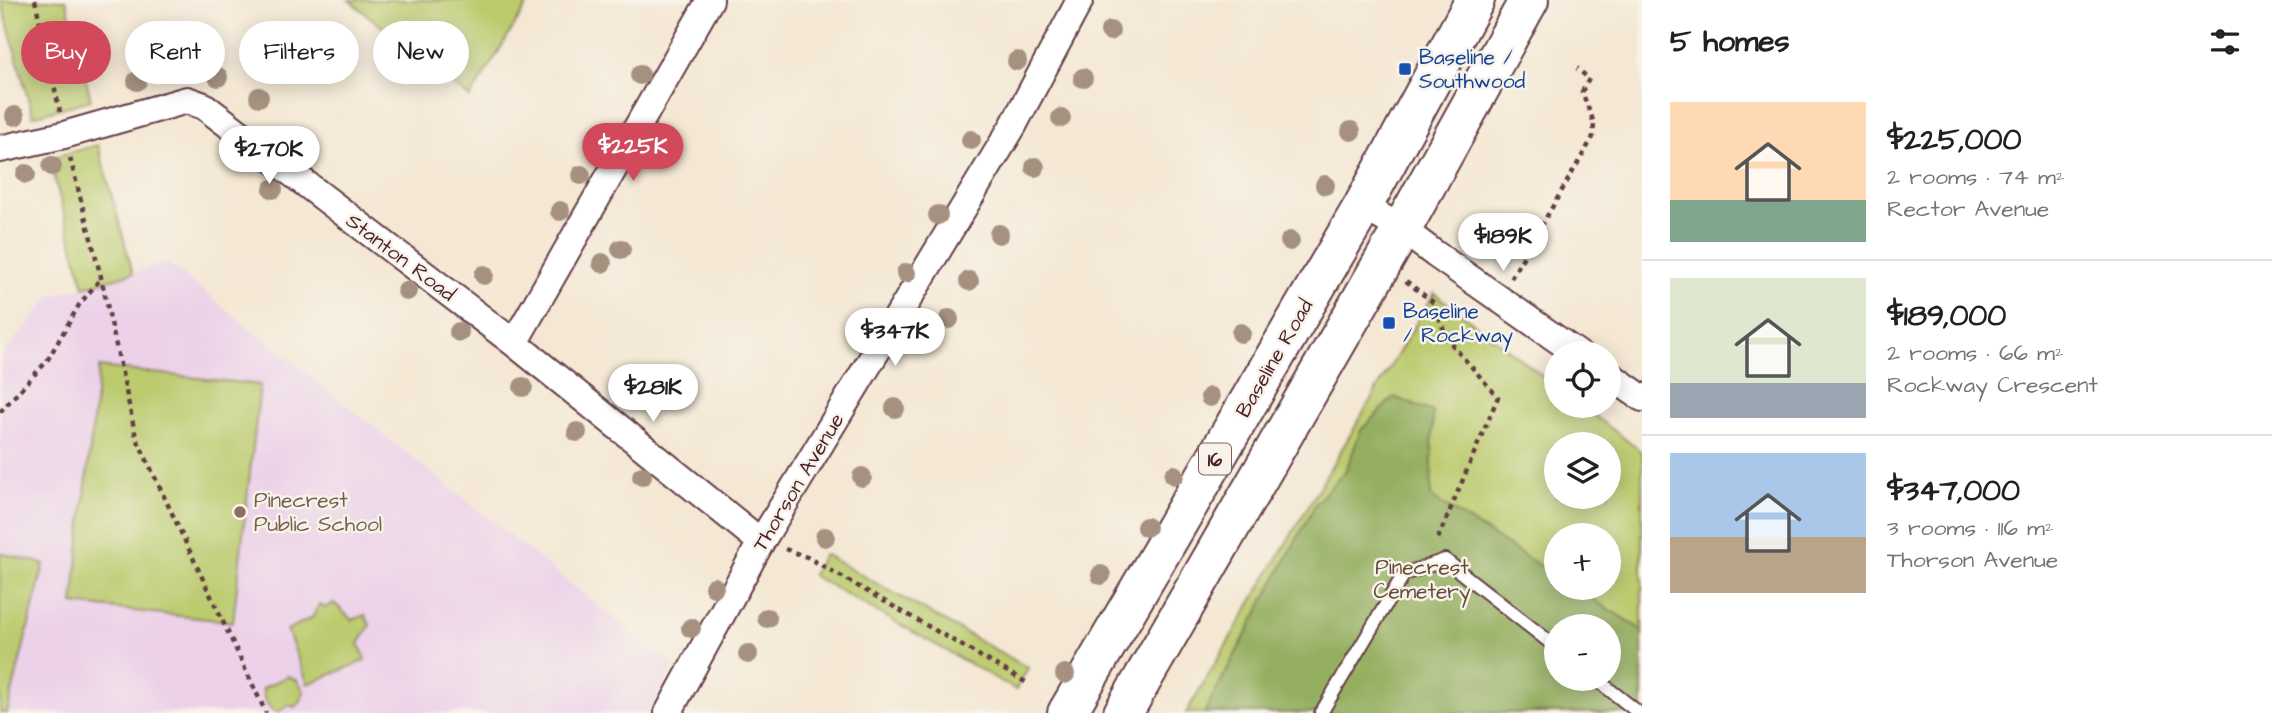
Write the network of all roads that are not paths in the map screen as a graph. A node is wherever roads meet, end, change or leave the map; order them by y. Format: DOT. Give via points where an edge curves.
graph roads {
  1 [pos="710,0"];
  2 [pos="1080,0"];
  3 [pos="1529,0"];
  4 [pos="1465,4"];
  5 [pos="0,149"];
  6 [pos="1363,206"];
  7 [pos="1402,229"];
  8 [pos="1559,341"];
  9 [pos="514,343"];
  10 [pos="1621,383"];
  11 [pos="1642,398"];
  12 [pos="761,542"];
  13 [pos="1544,638"];
  14 [pos="1611,691"];
  15 [pos="668,713"];
  16 [pos="1067,713"];
  17 [pos="1124,713"];
  18 [pos="1321,713"];
  19 [pos="1639,713"];
  1 -- 9 [label="street"];
  2 -- 12 [label="street, Thorson Avenue" via="1013,126"];
  3 -- 7 [label="main road, 16"];
  4 -- 6 [label="main road, Baseline Road / 16"];
  5 -- 9 [label="street, Stanton Road" via="187,100 204,106"];
  6 -- 7 [label="street"];
  6 -- 16 [label="main road, Baseline Road / 16"];
  7 -- 8 [label="street"];
  7 -- 17 [label="main road, 16"];
  9 -- 12 [label="street, Stanton Road"];
  10 -- 11 [label="street"];
  12 -- 15 [label="street, Thorson Avenue"];
  13 -- 18 [label="lane" via="1445,560 1426,566 1404,574"];
  14 -- 19 [label="lane"];
}
